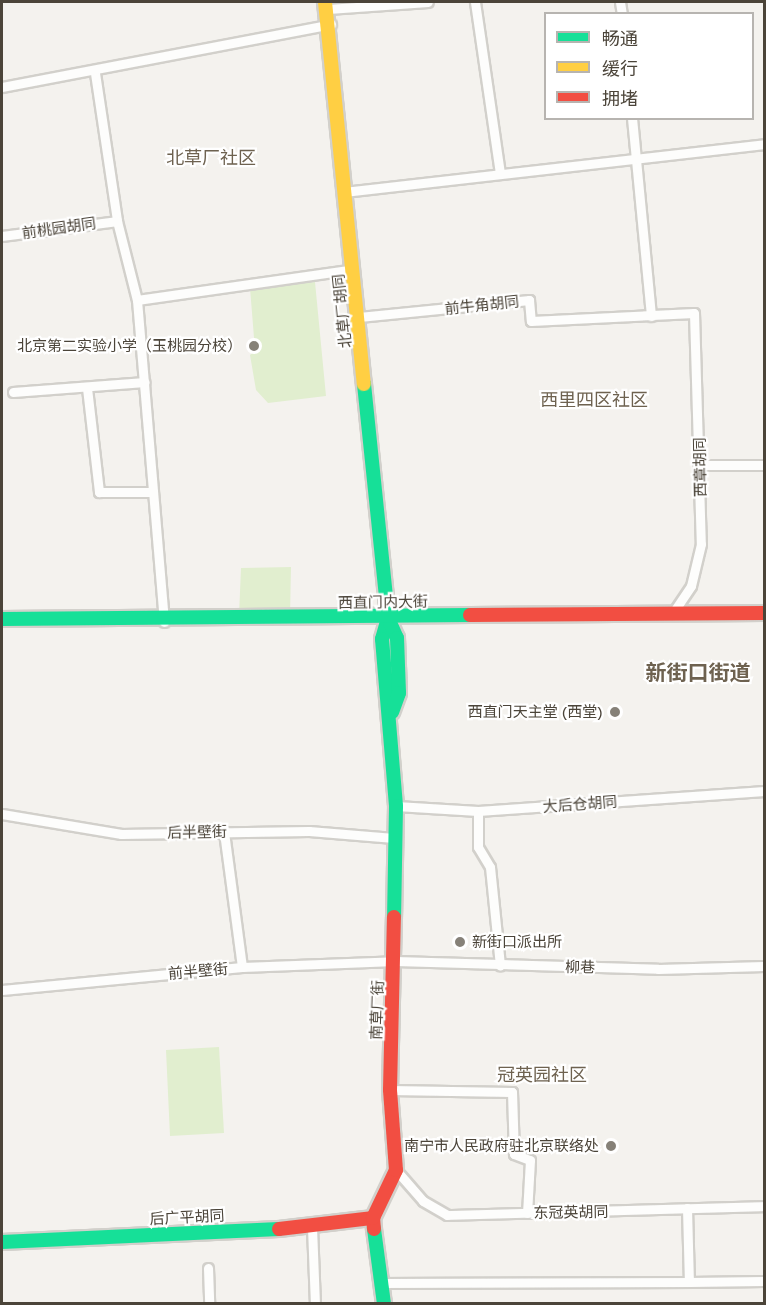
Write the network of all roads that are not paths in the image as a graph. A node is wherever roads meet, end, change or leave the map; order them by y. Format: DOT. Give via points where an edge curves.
graph roads {
  1 [pos="428,2"];
  2 [pos="475,2"];
  3 [pos="326,5"];
  4 [pos="331,24"];
  5 [pos="95,73"];
  6 [pos="2,87"];
  7 [pos="632,120"];
  8 [pos="765,144"];
  9 [pos="636,159"];
  10 [pos="500,173"];
  11 [pos="344,192"];
  12 [pos="117,220"];
  13 [pos="2,236"];
  14 [pos="354,269"];
  15 [pos="137,300"];
  16 [pos="694,313"];
  17 [pos="651,316"];
  18 [pos="359,317"];
  19 [pos="145,382"];
  20 [pos="87,388"];
  21 [pos="13,392"];
  22 [pos="700,465"];
  23 [pos="765,465"];
  24 [pos="152,492"];
  25 [pos="765,613"];
  26 [pos="672,614"];
  27 [pos="388,618"];
  28 [pos="2,619"];
  29 [pos="165,622"];
  30 [pos="765,791"];
  31 [pos="396,806"];
  32 [pos="478,810"];
  33 [pos="2,814"];
  34 [pos="224,832"];
  35 [pos="394,838"];
  36 [pos="395,961"];
  37 [pos="500,965"];
  38 [pos="765,966"];
  39 [pos="242,967"];
  40 [pos="2,990"];
  41 [pos="390,1090"];
  42 [pos="396,1170"];
  43 [pos="765,1206"];
  44 [pos="687,1208"];
  45 [pos="527,1213"];
  46 [pos="373,1218"];
  47 [pos="312,1227"];
  48 [pos="2,1242"];
  49 [pos="208,1268"];
  50 [pos="765,1281"];
  51 [pos="690,1282"];
  52 [pos="383,1283"];
  53 [pos="209,1304"];
  54 [pos="315,1304"];
  55 [pos="384,1304"];
  1 -- 3 [label="street"];
  2 -- 10 [label="street"];
  3 -- 4 [label="street, 北草厂胡同"];
  4 -- 5 [label="street"];
  4 -- 11 [label="street, 北草厂胡同"];
  5 -- 6 [label="street"];
  5 -- 12 [label="street"];
  7 -- 9 [label="street"];
  8 -- 9 [label="street"];
  9 -- 10 [label="street"];
  9 -- 17 [label="street"];
  10 -- 11 [label="street"];
  11 -- 14 [label="street, 北草厂胡同"];
  12 -- 13 [label="street, 前桃园胡同"];
  12 -- 15 [label="street"];
  14 -- 15 [label="street"];
  14 -- 18 [label="street, 北草厂胡同"];
  15 -- 19 [label="street"];
  16 -- 17 [label="street, 前牛角胡同"];
  16 -- 22 [label="street, 西章胡同"];
  17 -- 18 [label="street, 前牛角胡同" via="531,321 529,300"];
  18 -- 27 [label="street, 北草厂胡同"];
  19 -- 20 [label="street"];
  19 -- 24 [label="street"];
  20 -- 21 [label="street"];
  20 -- 24 [label="street" via="99,492"];
  22 -- 23 [label="street"];
  22 -- 26 [label="street, 西章胡同" via="701,544 691,586"];
  24 -- 29 [label="street"];
  25 -- 26 [label="street, 西直门内大街"];
  26 -- 27 [label="street, 西直门内大街"];
  27 -- 29 [label="street, 西直门内大街"];
  27 -- 31 [label="street, 南草厂街" via="384,695 392,712"];
  28 -- 29 [label="street, 西直门内大街"];
  30 -- 32 [label="street, 大后仓胡同"];
  31 -- 32 [label="street, 大后仓胡同"];
  31 -- 35 [label="street, 南草厂街"];
  32 -- 37 [label="street" via="478,847 490,867"];
  33 -- 34 [label="street, 后半壁街" via="121,834"];
  34 -- 35 [label="street, 后半壁街"];
  34 -- 39 [label="street"];
  35 -- 36 [label="street, 南草厂街"];
  36 -- 37 [label="street, 柳巷"];
  36 -- 39 [label="street, 前半壁街"];
  36 -- 41 [label="street, 南草厂街"];
  37 -- 38 [label="street, 柳巷"];
  39 -- 40 [label="street, 前半壁街"];
  41 -- 42 [label="street, 南草厂街"];
  41 -- 45 [label="street" via="512,1092 514,1154 530,1160"];
  42 -- 45 [label="street, 东冠英胡同" via="423,1201 447,1215"];
  42 -- 46 [label="street, 南草厂街"];
  43 -- 44 [label="street, 东冠英胡同"];
  44 -- 45 [label="street, 东冠英胡同"];
  44 -- 51 [label="street"];
  46 -- 47 [label="street, 后广平胡同"];
  46 -- 52 [label="street"];
  47 -- 48 [label="street, 后广平胡同"];
  47 -- 54 [label="street"];
  49 -- 53 [label="street"];
  50 -- 51 [label="street"];
  51 -- 52 [label="street"];
  52 -- 55 [label="street"];
}
